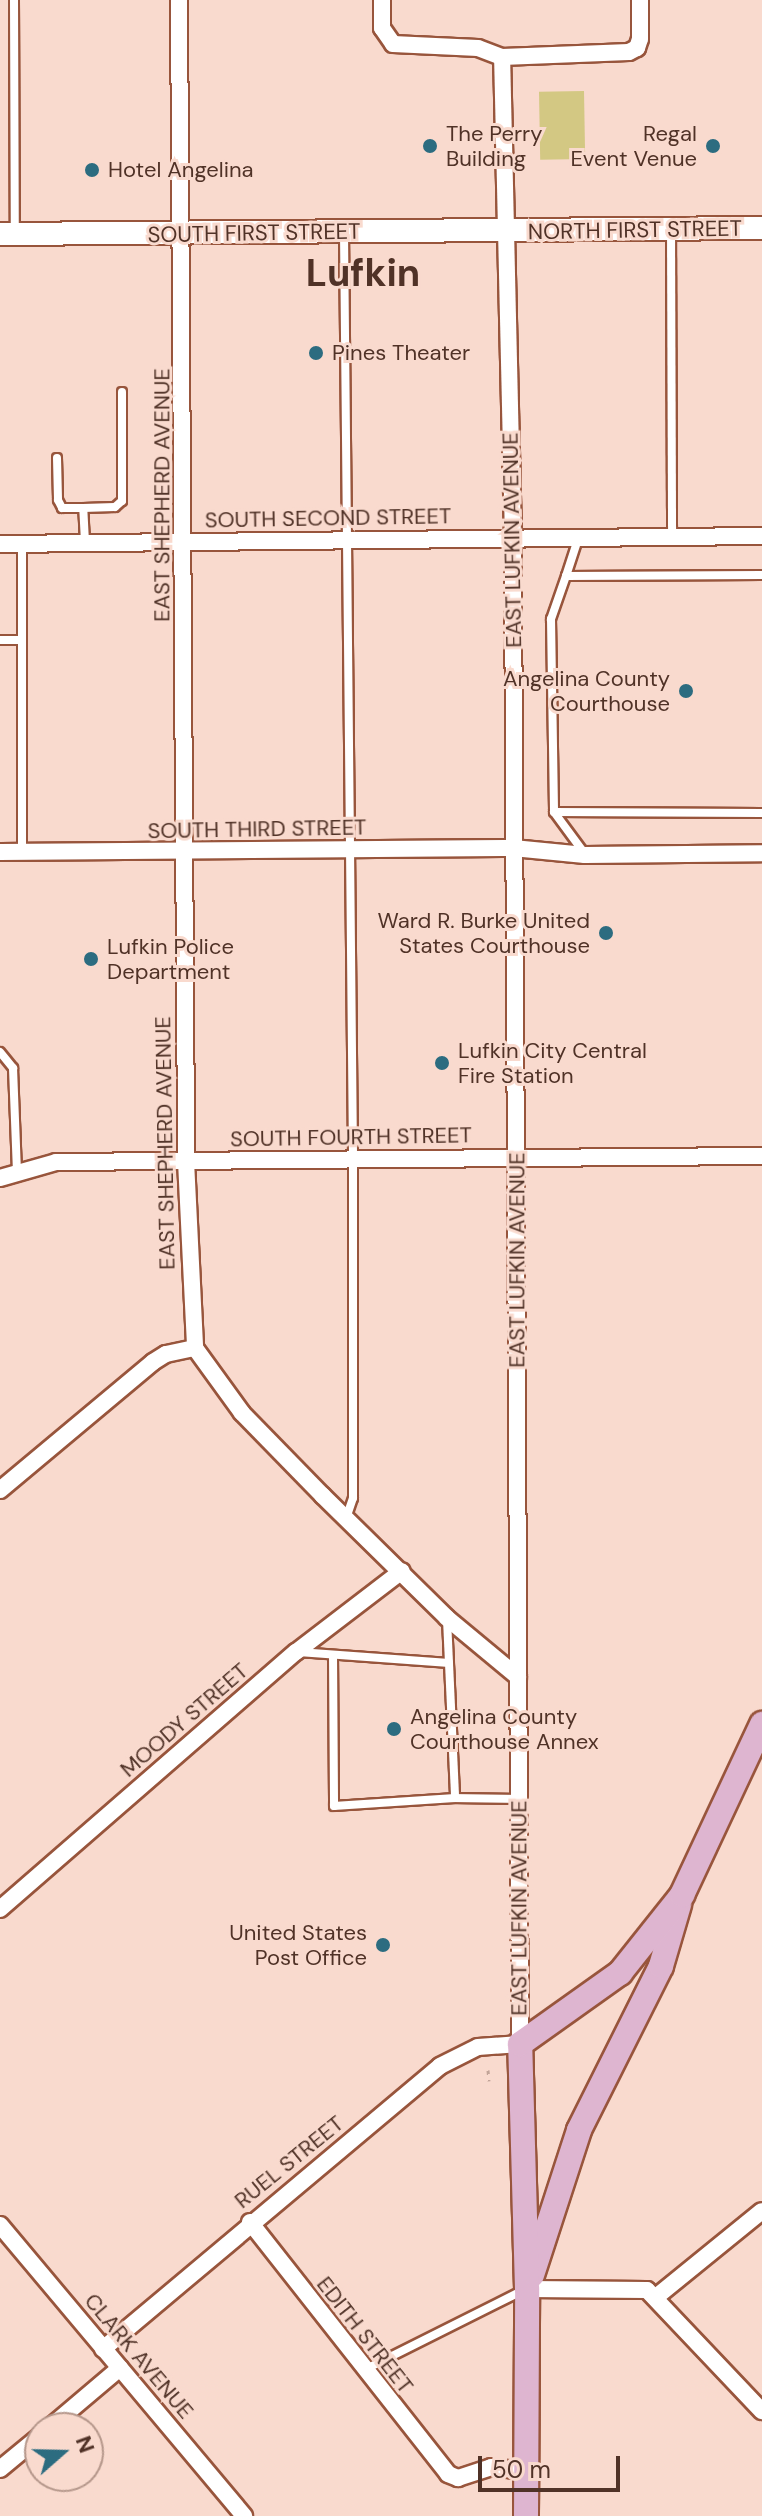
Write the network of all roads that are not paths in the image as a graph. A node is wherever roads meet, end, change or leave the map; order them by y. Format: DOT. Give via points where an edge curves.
graph roads {
  1 [pos="14,0"];
  2 [pos="179,0"];
  3 [pos="382,0"];
  4 [pos="640,0"];
  5 [pos="502,57"];
  6 [pos="762,228"];
  7 [pos="671,229"];
  8 [pos="344,232"];
  9 [pos="508,232"];
  10 [pos="7,234"];
  11 [pos="181,235"];
  12 [pos="122,392"];
  13 [pos="57,458"];
  14 [pos="83,508"];
  15 [pos="672,536"];
  16 [pos="762,536"];
  17 [pos="579,537"];
  18 [pos="513,538"];
  19 [pos="346,539"];
  20 [pos="186,542"];
  21 [pos="85,543"];
  22 [pos="0,544"];
  23 [pos="22,544"];
  24 [pos="762,575"];
  25 [pos="566,576"];
  26 [pos="0,640"];
  27 [pos="22,640"];
  28 [pos="554,812"];
  29 [pos="762,813"];
  30 [pos="513,848"];
  31 [pos="351,850"];
  32 [pos="0,852"];
  33 [pos="22,852"];
  34 [pos="183,852"];
  35 [pos="762,853"];
  36 [pos="585,855"];
  37 [pos="0,1052"];
  38 [pos="762,1156"];
  39 [pos="517,1157"];
  40 [pos="353,1159"];
  41 [pos="186,1161"];
  42 [pos="17,1170"];
  43 [pos="0,1178"];
  44 [pos="195,1348"];
  45 [pos="0,1490"];
  46 [pos="346,1518"];
  47 [pos="402,1571"];
  48 [pos="447,1618"];
  49 [pos="296,1652"];
  50 [pos="333,1655"];
  51 [pos="449,1663"];
  52 [pos="518,1677"];
  53 [pos="762,1724"];
  54 [pos="455,1798"];
  55 [pos="518,1799"];
  56 [pos="682,1895"];
  57 [pos="0,1909"];
  58 [pos="520,2044"];
  59 [pos="762,2211"];
  60 [pos="250,2222"];
  61 [pos="0,2225"];
  62 [pos="527,2289"];
  63 [pos="656,2297"];
  64 [pos="103,2349"];
  65 [pos="120,2368"];
  66 [pos="363,2370"];
  67 [pos="762,2411"];
  68 [pos="68,2412"];
  69 [pos="24,2449"];
  70 [pos="0,2469"];
  71 [pos="524,2471"];
  72 [pos="525,2514"];
  73 [pos="244,2516"];
  1 -- 10 [label="lane"];
  2 -- 11 [label="street, EAST SHEPHERD AVENUE"];
  3 -- 5 [label="street" via="382,28 393,44 478,48"];
  4 -- 5 [label="street" via="640,39 629,52"];
  5 -- 9 [label="street, EAST LUFKIN AVENUE"];
  6 -- 7 [label="main road, NORTH FIRST STREET"];
  7 -- 9 [label="main road, NORTH FIRST STREET"];
  7 -- 15 [label="lane"];
  8 -- 9 [label="main road, SOUTH FIRST STREET"];
  8 -- 11 [label="main road, SOUTH FIRST STREET"];
  8 -- 19 [label="lane"];
  9 -- 18 [label="street, EAST LUFKIN AVENUE"];
  10 -- 11 [label="main road, SOUTH FIRST STREET"];
  11 -- 20 [label="street, EAST SHEPHERD AVENUE"];
  12 -- 14 [label="lane" via="122,501 115,507"];
  13 -- 14 [label="lane" via="62,508"];
  14 -- 21 [label="lane"];
  15 -- 16 [label="street, SOUTH SECOND STREET"];
  15 -- 17 [label="street, SOUTH SECOND STREET"];
  17 -- 18 [label="street, SOUTH SECOND STREET"];
  17 -- 25 [label="lane"];
  18 -- 19 [label="street, SOUTH SECOND STREET"];
  18 -- 30 [label="street, EAST LUFKIN AVENUE"];
  19 -- 20 [label="street, SOUTH SECOND STREET"];
  19 -- 31 [label="lane"];
  20 -- 21 [label="street, SOUTH SECOND STREET"];
  20 -- 34 [label="street, EAST SHEPHERD AVENUE"];
  21 -- 23 [label="street, SOUTH SECOND STREET"];
  22 -- 23 [label="street, SOUTH SECOND STREET"];
  23 -- 27 [label="lane"];
  24 -- 25 [label="lane"];
  25 -- 28 [label="lane" via="551,619"];
  26 -- 27 [label="lane"];
  27 -- 33 [label="lane"];
  28 -- 29 [label="lane"];
  28 -- 36 [label="lane"];
  30 -- 31 [label="street, SOUTH THIRD STREET"];
  30 -- 36 [label="street, SOUTH THIRD STREET"];
  30 -- 39 [label="street, EAST LUFKIN AVENUE"];
  31 -- 34 [label="street, SOUTH THIRD STREET"];
  31 -- 40 [label="lane"];
  32 -- 33 [label="street, SOUTH THIRD STREET"];
  33 -- 34 [label="street, SOUTH THIRD STREET"];
  34 -- 41 [label="street, EAST SHEPHERD AVENUE"];
  35 -- 36 [label="street, SOUTH THIRD STREET"];
  37 -- 42 [label="lane" via="13,1068"];
  38 -- 39 [label="street, SOUTH FOURTH STREET"];
  39 -- 40 [label="street, SOUTH FOURTH STREET"];
  39 -- 52 [label="street, EAST LUFKIN AVENUE"];
  40 -- 41 [label="street, SOUTH FOURTH STREET"];
  40 -- 46 [label="lane" via="353,1498"];
  41 -- 42 [label="street, SOUTH FOURTH STREET" via="56,1162"];
  41 -- 44 [label="street, EAST SHEPHERD AVENUE"];
  42 -- 43 [label="street, SOUTH FOURTH STREET"];
  44 -- 45 [label="street" via="153,1362"];
  44 -- 46 [label="street" via="242,1413"];
  46 -- 47 [label="street"];
  47 -- 48 [label="street"];
  47 -- 49 [label="street, MOODY STREET"];
  48 -- 51 [label="lane"];
  48 -- 52 [label="street"];
  49 -- 50 [label="lane"];
  49 -- 57 [label="street, MOODY STREET"];
  50 -- 51 [label="lane"];
  50 -- 54 [label="lane" via="334,1806"];
  51 -- 54 [label="lane"];
  52 -- 55 [label="street, EAST LUFKIN AVENUE"];
  53 -- 56 [label="main road"];
  54 -- 55 [label="lane"];
  55 -- 58 [label="street, EAST LUFKIN AVENUE"];
  56 -- 58 [label="main road" via="620,1973"];
  56 -- 62 [label="main road, EAST LUFKIN AVENUE" via="661,1966 579,2130"];
  58 -- 60 [label="street, RUEL STREET" via="478,2047 440,2066"];
  58 -- 62 [label="main road, EAST LUFKIN AVENUE"];
  59 -- 63 [label="street"];
  60 -- 64 [label="street, RUEL STREET"];
  60 -- 66 [label="street, EDITH STREET"];
  61 -- 64 [label="street, CLARK AVENUE"];
  62 -- 63 [label="street" via="635,2288"];
  62 -- 66 [label="lane"];
  62 -- 71 [label="main road, EAST LUFKIN AVENUE"];
  63 -- 67 [label="street"];
  64 -- 65 [label="street, CLARK AVENUE"];
  65 -- 68 [label="street"];
  65 -- 73 [label="street, CLARK AVENUE"];
  66 -- 71 [label="street, EDITH STREET" via="448,2474 458,2478 491,2467"];
  69 -- 70 [label="street"];
  71 -- 72 [label="main road, EAST LUFKIN AVENUE"];
}
